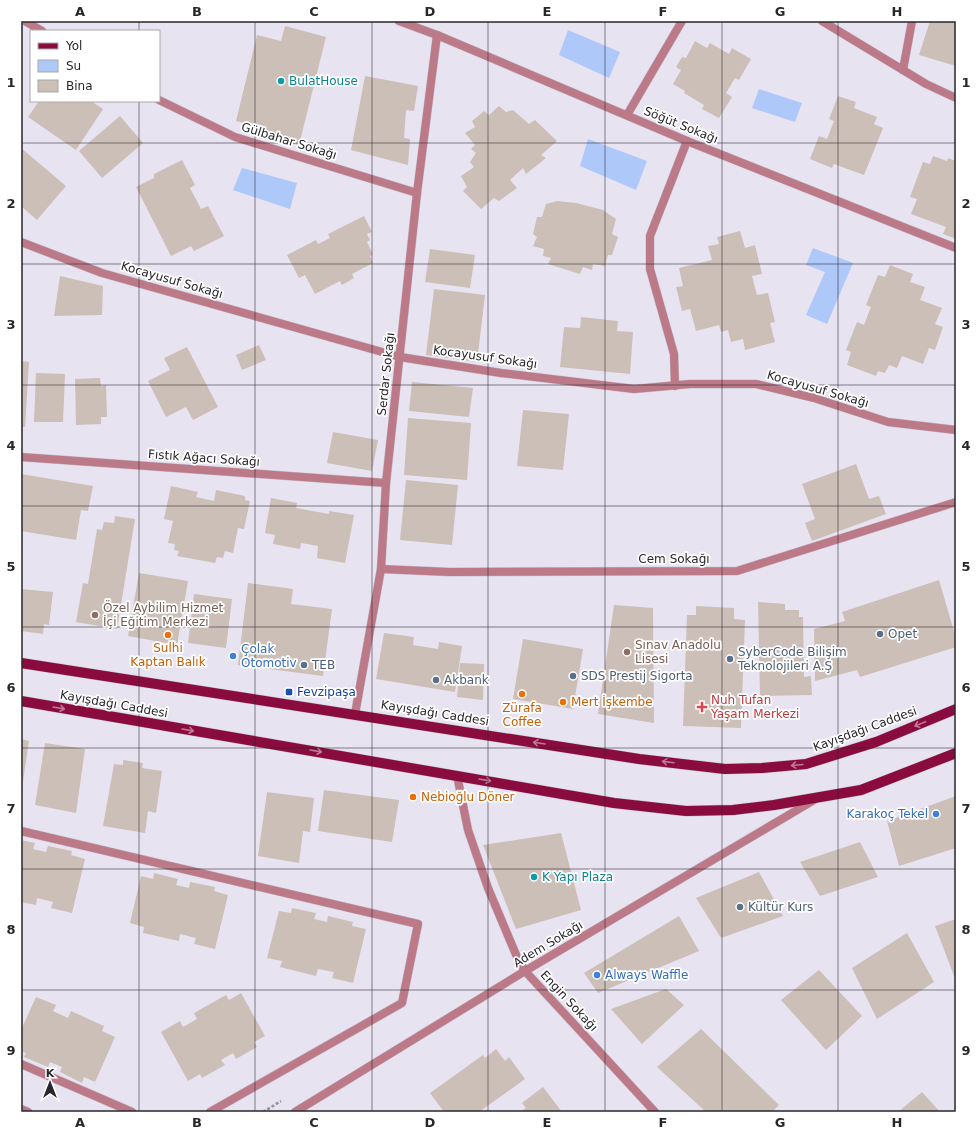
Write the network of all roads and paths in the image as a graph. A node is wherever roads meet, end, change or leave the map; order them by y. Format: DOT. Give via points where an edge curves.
graph roads {
  1 [pos="25,21"];
  2 [pos="399,21"];
  3 [pos="682,21"];
  4 [pos="822,21"];
  5 [pos="912,21"];
  6 [pos="40,30"];
  7 [pos="437,35"];
  8 [pos="903,70"];
  9 [pos="956,98"];
  10 [pos="160,100"];
  11 [pos="627,115"];
  12 [pos="687,141"];
  13 [pos="417,193"];
  14 [pos="21,242"];
  15 [pos="956,248"];
  16 [pos="400,357"];
  17 [pos="675,386"];
  18 [pos="956,430"];
  19 [pos="21,457"];
  20 [pos="386,483"];
  21 [pos="956,502"];
  22 [pos="381,569"];
  23 [pos="21,663"];
  24 [pos="21,701"];
  25 [pos="956,709"];
  26 [pos="355,714"];
  27 [pos="956,753"];
  28 [pos="457,775"];
  29 [pos="814,800"];
  30 [pos="21,831"];
  31 [pos="525,971"];
  32 [pos="21,1064"];
  33 [pos="21,1109"];
  34 [pos="28,1112"];
  35 [pos="132,1112"];
  36 [pos="210,1112"];
  37 [pos="295,1112"];
  38 [pos="655,1112"];
  1 -- 6 [label="street"];
  2 -- 7 [label="street, Söğüt Sokağı"];
  3 -- 11 [label="street"];
  4 -- 8 [label="street"];
  5 -- 8 [label="street"];
  7 -- 11 [label="street, Söğüt Sokağı"];
  7 -- 13 [label="street, Serdar Sokağı"];
  8 -- 9 [label="street"];
  10 -- 13 [label="street, Gülbahar Sokağı" via="235,137"];
  11 -- 12 [label="street, Söğüt Sokağı"];
  12 -- 15 [label="street, Söğüt Sokağı"];
  12 -- 17 [label="street" via="650,236 650,269 674,354"];
  13 -- 16 [label="street, Serdar Sokağı"];
  14 -- 16 [label="street, Kocayusuf Sokağı" via="102,273"];
  16 -- 17 [label="street, Kocayusuf Sokağı" via="501,373 634,389"];
  16 -- 20 [label="street, Serdar Sokağı"];
  17 -- 18 [label="street, Kocayusuf Sokağı" via="756,384 814,398 888,422"];
  19 -- 20 [label="street, Fıstık Ağacı Sokağı"];
  20 -- 22 [label="street, Serdar Sokağı"];
  21 -- 22 [label="street, Cem Sokağı" via="737,571 449,572"];
  22 -- 26 [label="street, Serdar Sokağı"];
  23 -- 26 [label="main road, Kayışdağı Caddesi"];
  24 -- 28 [label="main road, Kayışdağı Caddesi, one-way"];
  25 -- 26 [label="main road, Kayışdağı Caddesi, one-way" via="876,742 806,764 725,769 639,759"];
  27 -- 29 [label="main road, Kayışdağı Caddesi" via="861,790"];
  28 -- 29 [label="main road, Kayışdağı Caddesi, one-way" via="622,804 686,811 733,810"];
  28 -- 31 [label="street, Engin Sokağı" via="468,830 488,888"];
  29 -- 31 [label="street, Adem Sokağı"];
  30 -- 36 [label="street" via="418,924 402,1003"];
  31 -- 37 [label="street, Adem Sokağı"];
  31 -- 38 [label="street, Engin Sokağı"];
  32 -- 35 [label="street"];
  33 -- 34 [label="street"];
}
